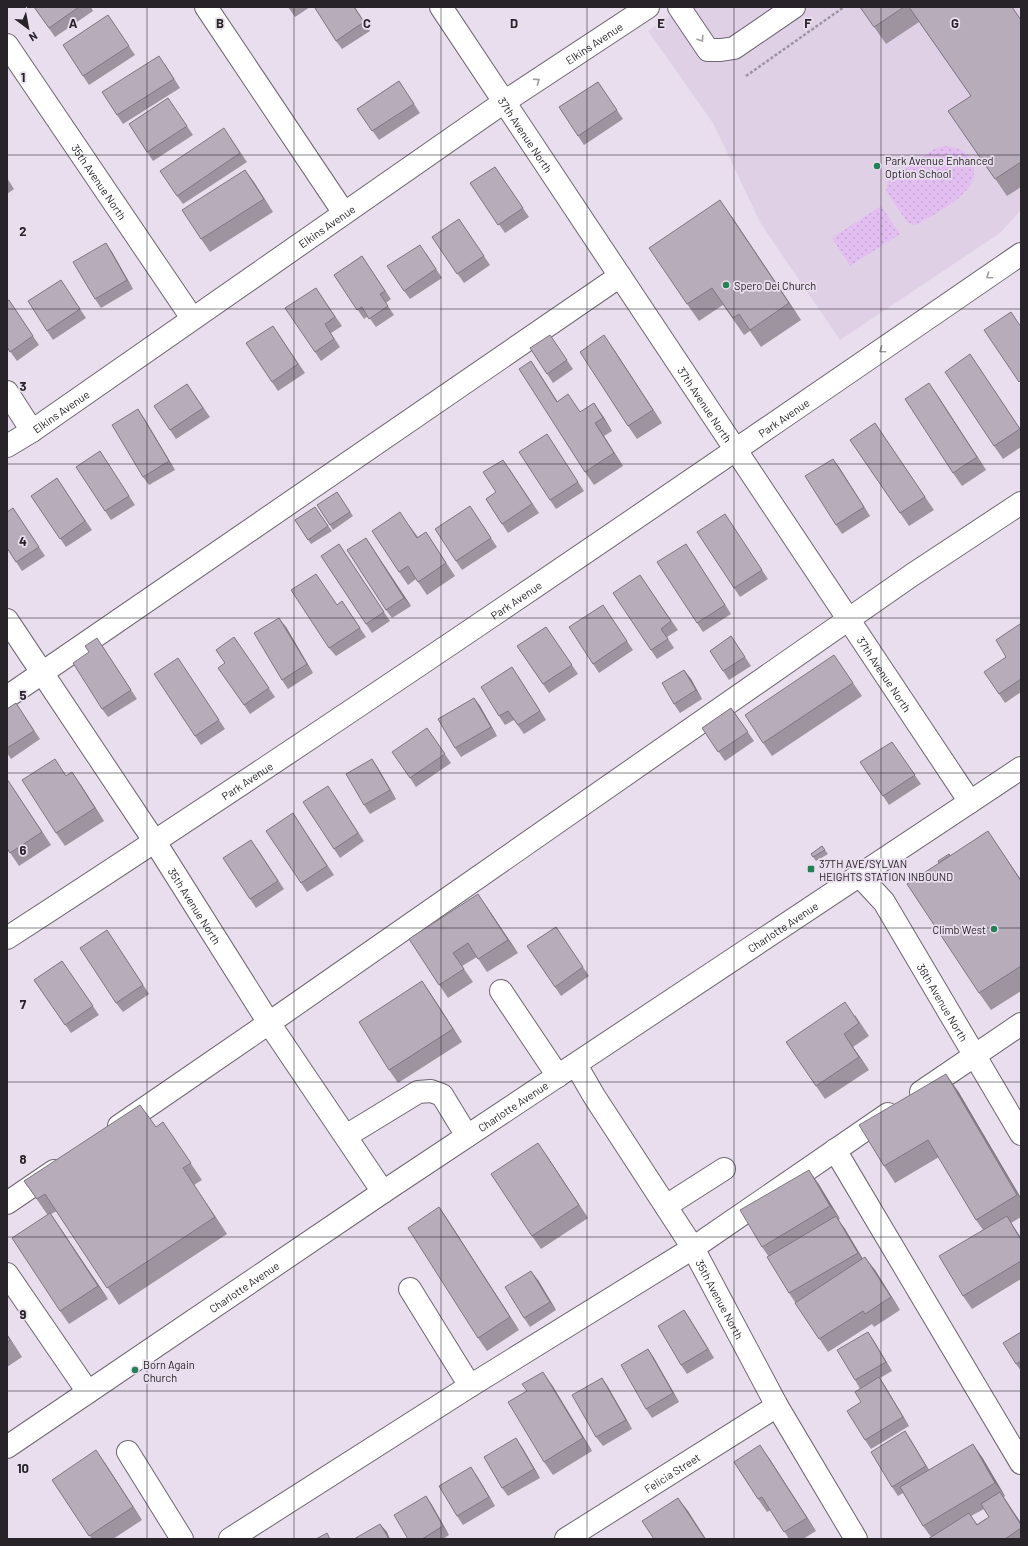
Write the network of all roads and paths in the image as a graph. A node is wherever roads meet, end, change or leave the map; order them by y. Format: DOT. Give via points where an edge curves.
graph roads {
  1 [pos="206,7"];
  2 [pos="441,7"];
  3 [pos="648,7"];
  4 [pos="679,7"];
  5 [pos="794,7"];
  6 [pos="844,7"];
  7 [pos="7,45"];
  8 [pos="746,76"];
  9 [pos="504,102"];
  10 [pos="344,213"];
  11 [pos="1021,254"];
  12 [pos="620,276"];
  13 [pos="192,318"];
  14 [pos="7,392"];
  15 [pos="32,431"];
  16 [pos="7,446"];
  17 [pos="736,450"];
  18 [pos="1021,503"];
  19 [pos="7,620"];
  20 [pos="849,620"];
  21 [pos="42,673"];
  22 [pos="7,697"];
  23 [pos="1021,768"];
  24 [pos="970,802"];
  25 [pos="156,842"];
  26 [pos="858,875"];
  27 [pos="7,938"];
  28 [pos="501,991"];
  29 [pos="270,1024"];
  30 [pos="1021,1024"];
  31 [pos="975,1055"];
  32 [pos="567,1070"];
  33 [pos="1021,1134"];
  34 [pos="105,1135"];
  35 [pos="346,1136"];
  36 [pos="467,1136"];
  37 [pos="835,1150"];
  38 [pos="73,1158"];
  39 [pos="724,1169"];
  40 [pos="383,1192"];
  41 [pos="7,1203"];
  42 [pos="666,1206"];
  43 [pos="693,1248"];
  44 [pos="7,1274"];
  45 [pos="410,1289"];
  46 [pos="470,1386"];
  47 [pos="88,1392"];
  48 [pos="777,1406"];
  49 [pos="7,1447"];
  50 [pos="128,1452"];
  51 [pos="1021,1463"];
  52 [pos="182,1539"];
  53 [pos="230,1539"];
  54 [pos="566,1539"];
  55 [pos="856,1539"];
  1 -- 10 [label="street"];
  2 -- 9 [label="street, 37th Avenue North"];
  9 -- 3 [label="street, Elkins Avenue, one-way"];
  4 -- 5 [label="street, one-way" via="708,50 734,48"];
  6 -- 8 [label="path"];
  7 -- 13 [label="street, 35th Avenue North"];
  9 -- 10 [label="street, Elkins Avenue"];
  9 -- 12 [label="street, 37th Avenue North"];
  10 -- 13 [label="street, Elkins Avenue"];
  11 -- 17 [label="street, Park Avenue, one-way"];
  12 -- 17 [label="street, 37th Avenue North"];
  12 -- 21 [label="street"];
  13 -- 15 [label="street, Elkins Avenue"];
  14 -- 15 [label="street"];
  15 -- 16 [label="street, Elkins Avenue"];
  17 -- 20 [label="street, 37th Avenue North"];
  17 -- 25 [label="street, Park Avenue"];
  18 -- 20 [label="street"];
  19 -- 21 [label="street, 35th Avenue North"];
  20 -- 24 [label="street, 37th Avenue North"];
  20 -- 29 [label="street"];
  21 -- 22 [label="street"];
  21 -- 25 [label="street, 35th Avenue North"];
  23 -- 24 [label="street, Charlotte Avenue"];
  24 -- 26 [label="street, Charlotte Avenue"];
  25 -- 27 [label="street, Park Avenue"];
  25 -- 29 [label="street, 35th Avenue North"];
  26 -- 31 [label="street, 36th Avenue North" via="884,902"];
  26 -- 32 [label="street, Charlotte Avenue"];
  28 -- 32 [label="street, 35th Avenue North"];
  29 -- 34 [label="street"];
  29 -- 35 [label="street, 35th Avenue North"];
  30 -- 31 [label="street"];
  31 -- 33 [label="street, 36th Avenue North"];
  31 -- 37 [label="street"];
  32 -- 36 [label="street, Charlotte Avenue"];
  32 -- 42 [label="street, 35th Avenue North" via="598,1102"];
  35 -- 36 [label="street" via="418,1092 431,1091 442,1095"];
  35 -- 40 [label="street, 35th Avenue North"];
  36 -- 40 [label="street, Charlotte Avenue"];
  37 -- 43 [label="street"];
  37 -- 51 [label="street"];
  38 -- 41 [label="street"];
  39 -- 42 [label="street"];
  40 -- 47 [label="street, Charlotte Avenue"];
  42 -- 43 [label="street, 35th Avenue North"];
  43 -- 46 [label="street"];
  43 -- 48 [label="street, 35th Avenue North"];
  44 -- 47 [label="street"];
  45 -- 46 [label="street"];
  46 -- 53 [label="street"];
  47 -- 49 [label="street, Charlotte Avenue"];
  48 -- 54 [label="street, Felicia Street"];
  48 -- 55 [label="street, 35th Avenue North"];
  50 -- 52 [label="street"];
}
